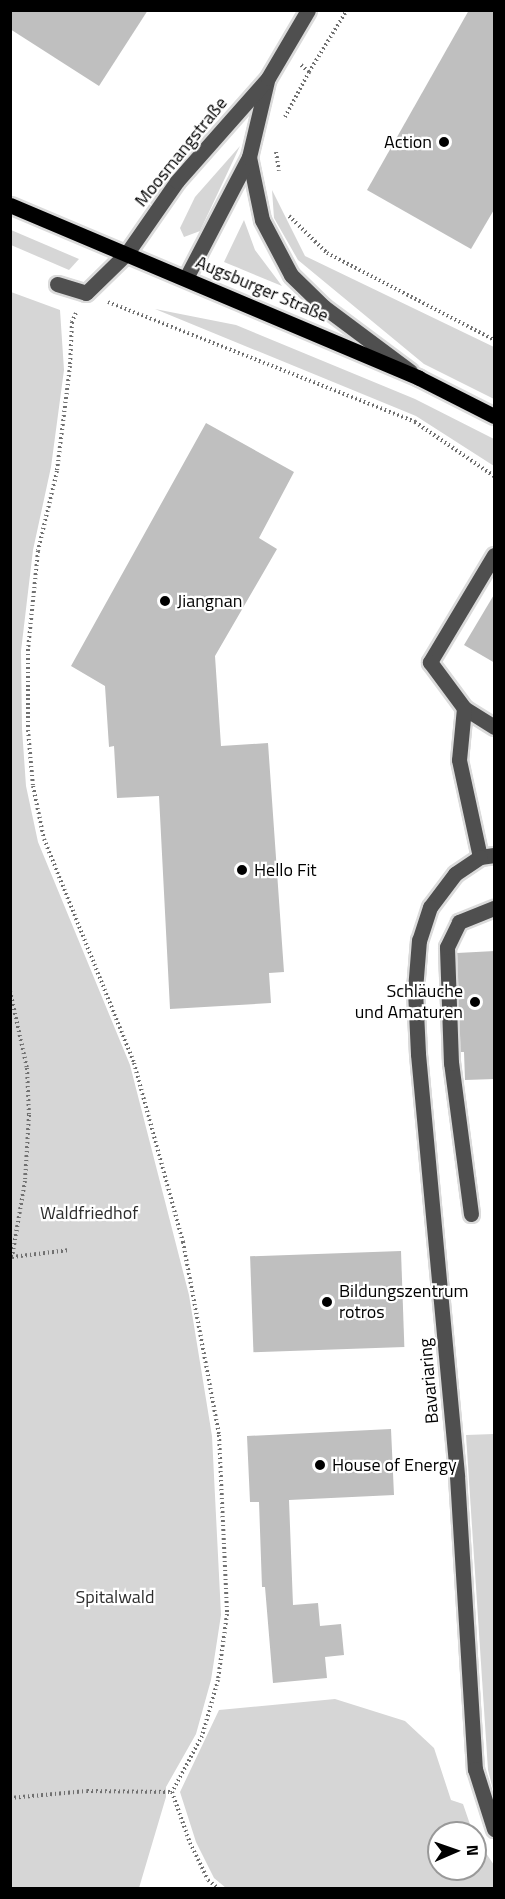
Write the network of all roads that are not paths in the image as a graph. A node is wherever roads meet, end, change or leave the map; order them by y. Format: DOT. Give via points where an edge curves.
graph roads {
  1 [pos="308,10"];
  2 [pos="268,78"];
  3 [pos="249,157"];
  4 [pos="10,205"];
  5 [pos="127,253"];
  6 [pos="186,278"];
  7 [pos="57,284"];
  8 [pos="419,378"];
  9 [pos="495,416"];
  10 [pos="495,555"];
  11 [pos="464,708"];
  12 [pos="495,727"];
  13 [pos="487,856"];
  14 [pos="495,909"];
  15 [pos="471,1214"];
  16 [pos="495,1829"];
  1 -- 2 [label="street, Moosmangstraße"];
  2 -- 3 [label="street, Moosmangstraße"];
  2 -- 5 [label="street, Moosmangstraße" via="177,181"];
  3 -- 6 [label="street, Moosmangstraße"];
  3 -- 8 [label="street, Moosmangstraße" via="262,220 291,275 324,307"];
  4 -- 5 [label="main road, Augsburger Straße"];
  5 -- 6 [label="main road, Augsburger Straße"];
  5 -- 7 [label="street, Moosmangstraße" via="86,293"];
  6 -- 8 [label="main road, Augsburger Straße"];
  8 -- 9 [label="main road, Augsburger Straße"];
  10 -- 11 [label="street" via="430,662"];
  11 -- 12 [label="street"];
  11 -- 13 [label="street" via="459,760"];
  13 -- 16 [label="street, Bavariaring" via="455,874 430,907 419,940 415,990 457,1476 475,1769"];
  14 -- 15 [label="street" via="459,922 447,947 451,1063"];
}
